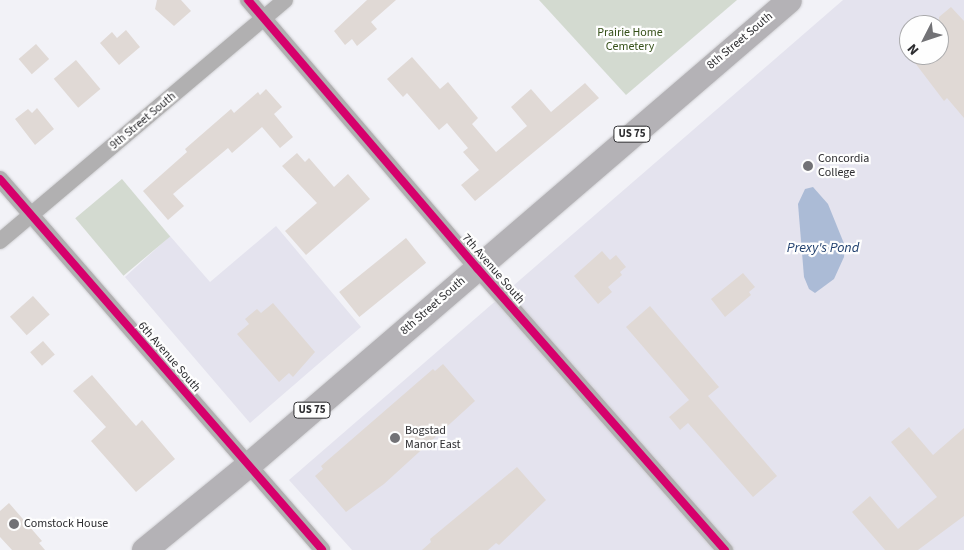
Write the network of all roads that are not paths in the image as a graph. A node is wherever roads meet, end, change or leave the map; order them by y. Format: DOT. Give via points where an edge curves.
graph roads {
  1 [pos="248,0"];
  2 [pos="285,0"];
  3 [pos="789,0"];
  4 [pos="264,19"];
  5 [pos="0,179"];
  6 [pos="31,214"];
  7 [pos="0,241"];
  8 [pos="477,268"];
  9 [pos="248,465"];
  10 [pos="144,550"];
  11 [pos="322,550"];
  12 [pos="725,550"];
  1 -- 4 [label="street, 7th Avenue South"];
  2 -- 4 [label="street, 9th Street South"];
  3 -- 8 [label="main road, 8th Street South / US 75"];
  4 -- 6 [label="street, 9th Street South"];
  4 -- 8 [label="street, 7th Avenue South"];
  5 -- 6 [label="street, 6th Avenue South"];
  6 -- 7 [label="street, 9th Street South"];
  6 -- 9 [label="street, 6th Avenue South"];
  8 -- 9 [label="main road, 8th Street South / US 75"];
  8 -- 12 [label="street, 7th Avenue South"];
  9 -- 10 [label="main road, 8th Street South / US 75"];
  9 -- 11 [label="street, 6th Avenue South"];
}
